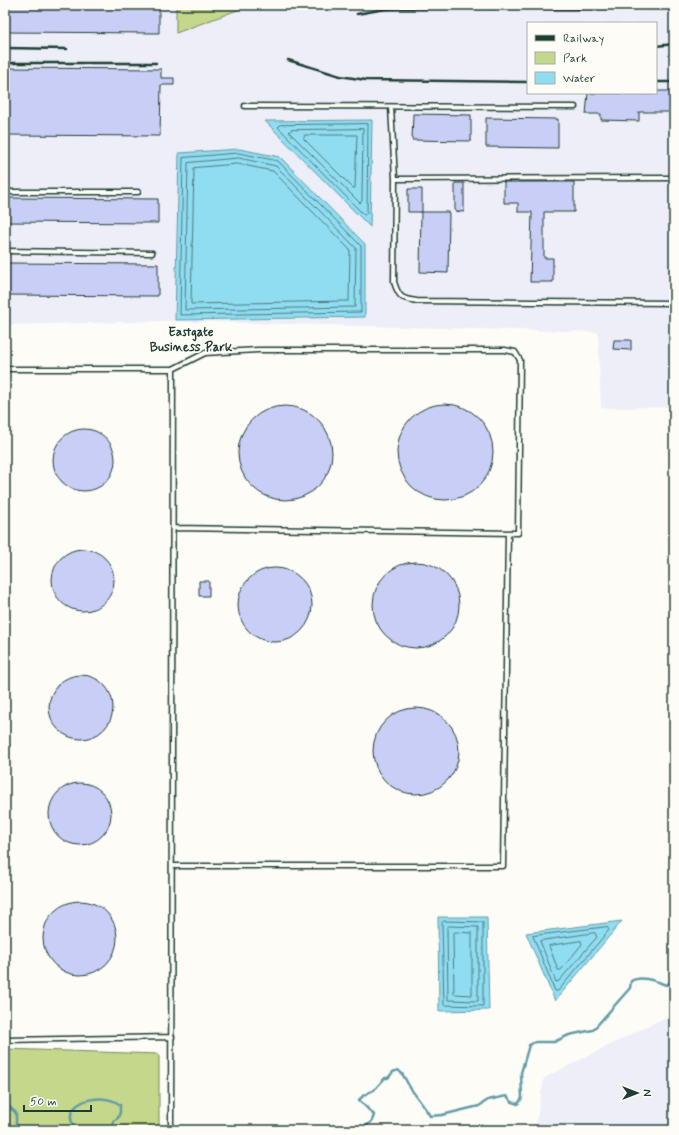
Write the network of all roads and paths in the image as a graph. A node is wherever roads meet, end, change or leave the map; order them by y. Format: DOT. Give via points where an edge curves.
graph roads {
  1 [pos="245,106"];
  2 [pos="391,107"];
  3 [pos="575,107"];
  4 [pos="674,178"];
  5 [pos="395,179"];
  6 [pos="5,192"];
  7 [pos="138,192"];
  8 [pos="5,251"];
  9 [pos="152,253"];
  10 [pos="674,303"];
  11 [pos="5,369"];
  12 [pos="173,369"];
  13 [pos="173,528"];
  14 [pos="508,533"];
  15 [pos="172,866"];
  16 [pos="172,1037"];
  17 [pos="5,1040"];
  18 [pos="171,1130"];
  1 -- 2 [label="lane"];
  2 -- 3 [label="lane"];
  2 -- 5 [label="lane"];
  4 -- 5 [label="lane"];
  5 -- 10 [label="lane" via="394,282 397,292 403,299"];
  6 -- 7 [label="lane"];
  8 -- 9 [label="lane"];
  11 -- 12 [label="lane"];
  12 -- 13 [label="lane"];
  12 -- 14 [label="lane" via="204,353 258,350 515,352 520,360 522,372 518,533"];
  13 -- 14 [label="lane"];
  13 -- 15 [label="lane"];
  14 -- 15 [label="lane" via="503,866"];
  15 -- 16 [label="lane"];
  16 -- 17 [label="lane"];
  16 -- 18 [label="lane"];
}
